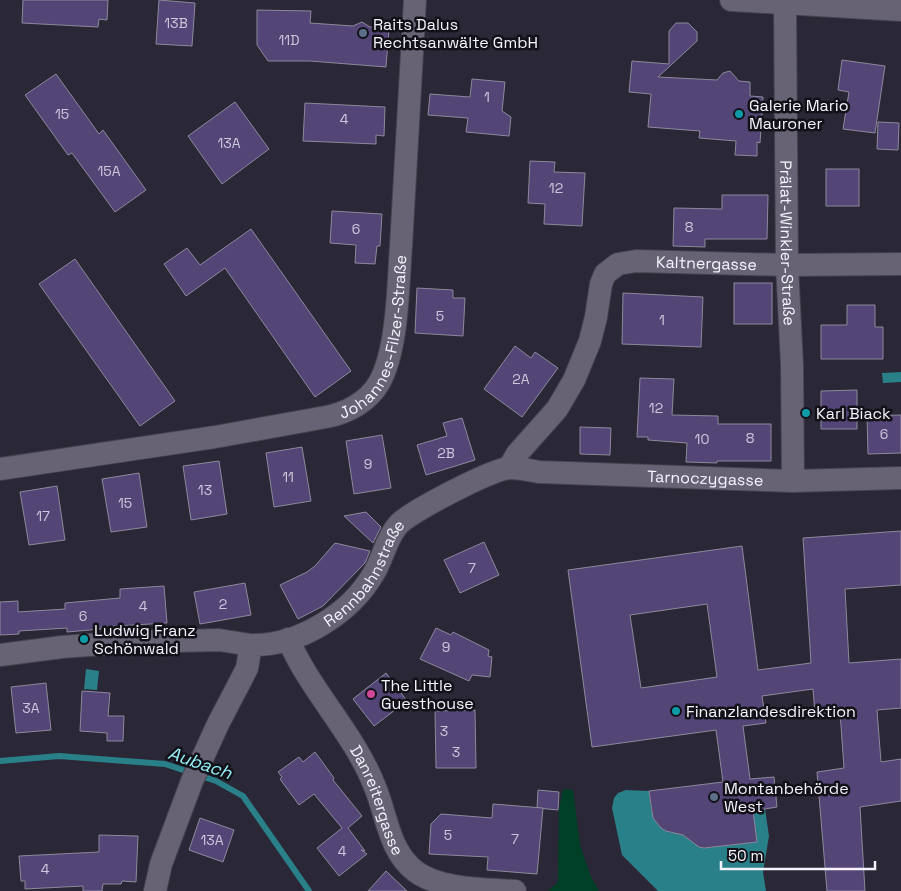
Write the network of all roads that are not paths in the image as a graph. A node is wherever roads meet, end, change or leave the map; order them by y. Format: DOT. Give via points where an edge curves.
graph roads {
  1 [pos="415,0"];
  2 [pos="731,0"];
  3 [pos="785,4"];
  4 [pos="901,10"];
  5 [pos="901,264"];
  6 [pos="787,265"];
  7 [pos="509,468"];
  8 [pos="0,469"];
  9 [pos="901,478"];
  10 [pos="793,481"];
  11 [pos="288,640"];
  12 [pos="251,646"];
  13 [pos="0,655"];
  14 [pos="154,891"];
  15 [pos="515,891"];
  1 -- 8 [label="street, Johannes-Filzer-Straße" via="394,327 388,364 375,390 353,408 338,415"];
  2 -- 3 [label="street"];
  3 -- 4 [label="street"];
  3 -- 6 [label="street, Prälat-Winkler-Straße"];
  5 -- 6 [label="street, Kaltnergasse"];
  6 -- 7 [label="street, Kaltnergasse" via="636,261 618,264 605,274 590,341 574,380 557,409 520,450"];
  6 -- 10 [label="street, Prälat-Winkler-Straße"];
  7 -- 10 [label="street, Tarnoczygasse" via="539,472"];
  7 -- 11 [label="street, Rennbahnstraße" via="485,476 406,517 395,529 367,583 350,603 330,620"];
  9 -- 10 [label="street, Tarnoczygasse"];
  11 -- 12 [label="street, Rennbahnstraße"];
  11 -- 15 [label="street, Danreitergasse" via="297,661 361,756 395,847 405,862 422,876 437,882"];
  12 -- 13 [label="street, Rennbahnstraße" via="219,640 131,642"];
  12 -- 14 [label="street" via="247,668 195,774"];
}
